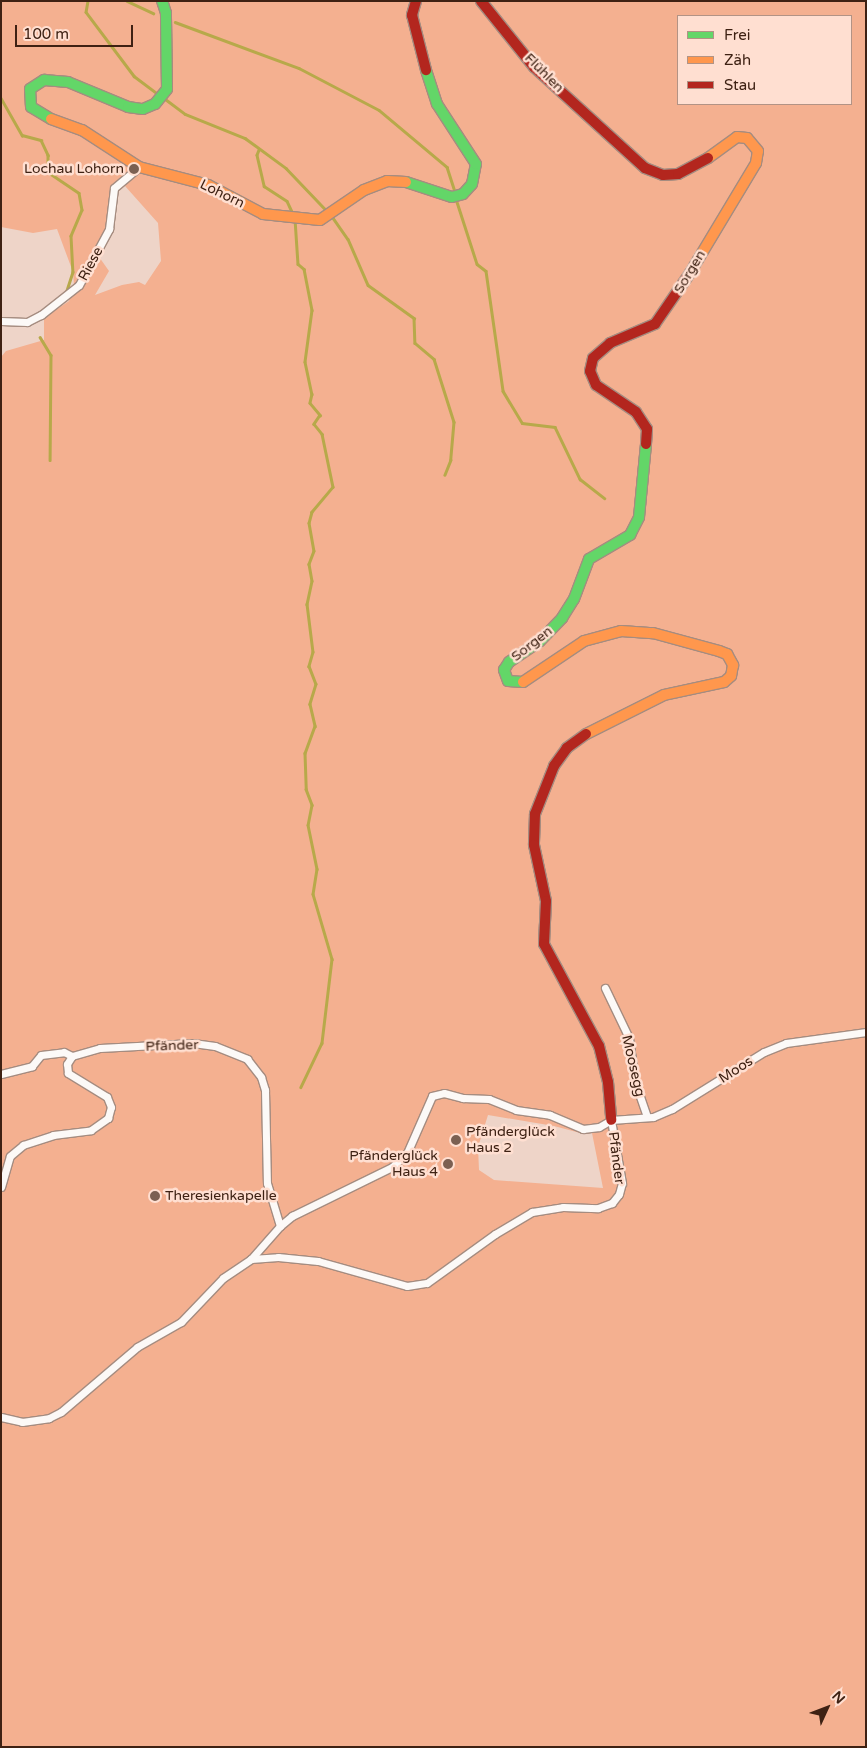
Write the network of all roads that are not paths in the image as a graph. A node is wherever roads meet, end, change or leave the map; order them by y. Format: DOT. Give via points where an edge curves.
graph roads {
  1 [pos="162,1"];
  2 [pos="416,1"];
  3 [pos="481,1"];
  4 [pos="613,140"];
  5 [pos="140,167"];
  6 [pos="1,321"];
  7 [pos="605,988"];
  8 [pos="866,1032"];
  9 [pos="72,1056"];
  10 [pos="1,1074"];
  11 [pos="647,1117"];
  12 [pos="611,1120"];
  13 [pos="1,1187"];
  14 [pos="280,1226"];
  15 [pos="251,1259"];
  16 [pos="1,1417"];
  1 -- 5 [label="street, Lohorn" via="166,13 163,96 148,108 128,107 56,80 38,82 28,94 31,107 41,116 82,130"];
  2 -- 5 [label="street, Lohorn" via="412,15 417,42 437,104 476,164 472,184 463,194 452,197 404,181 387,181 364,190 326,218 294,218 263,214 208,185"];
  3 -- 4 [label="street, Flühlen" via="534,67"];
  4 -- 12 [label="street, Sorgen" via="645,168 663,175 687,172 737,137 752,141 759,158 660,320 610,343 593,358 590,371 596,385 636,412 647,430 639,517 630,535 589,559 562,618 540,641 509,662 504,674 512,682 524,682 584,641 620,631 653,633 719,651 730,658 734,669 724,682 664,695 598,726 567,748 554,766 535,814 534,839 546,901 544,944 599,1046 608,1082"];
  5 -- 6 [label="street, Riese" via="114,188 110,229 80,286 27,322"];
  7 -- 11 [label="street, Moosegg" via="629,1038 635,1082"];
  8 -- 11 [label="street, Moos" via="800,1040 776,1047 672,1109"];
  9 -- 10 [label="street, Pfänder" via="64,1052 41,1055 32,1066"];
  9 -- 13 [label="street" via="66,1064 68,1073 107,1097 111,1107 108,1118 90,1130 53,1135 23,1145 10,1156"];
  9 -- 14 [label="street, Pfänder" via="100,1048 193,1043 220,1046 247,1059 258,1072 265,1090 267,1183"];
  11 -- 12 [label="street, Moos"];
  12 -- 14 [label="street, Pfänder" via="599,1127 583,1129 550,1115 516,1110 489,1099 439,1093 429,1099 410,1147 392,1167 308,1207"];
  12 -- 15 [label="street, Pfänder" via="622,1183 612,1203 598,1208 563,1207 532,1212 495,1234 427,1283 407,1286 318,1261 278,1257"];
  14 -- 15 [label="street, Pfänder"];
  15 -- 16 [label="street, Pfänder" via="223,1278 181,1322 137,1347 61,1412 49,1418 22,1422"];
}
